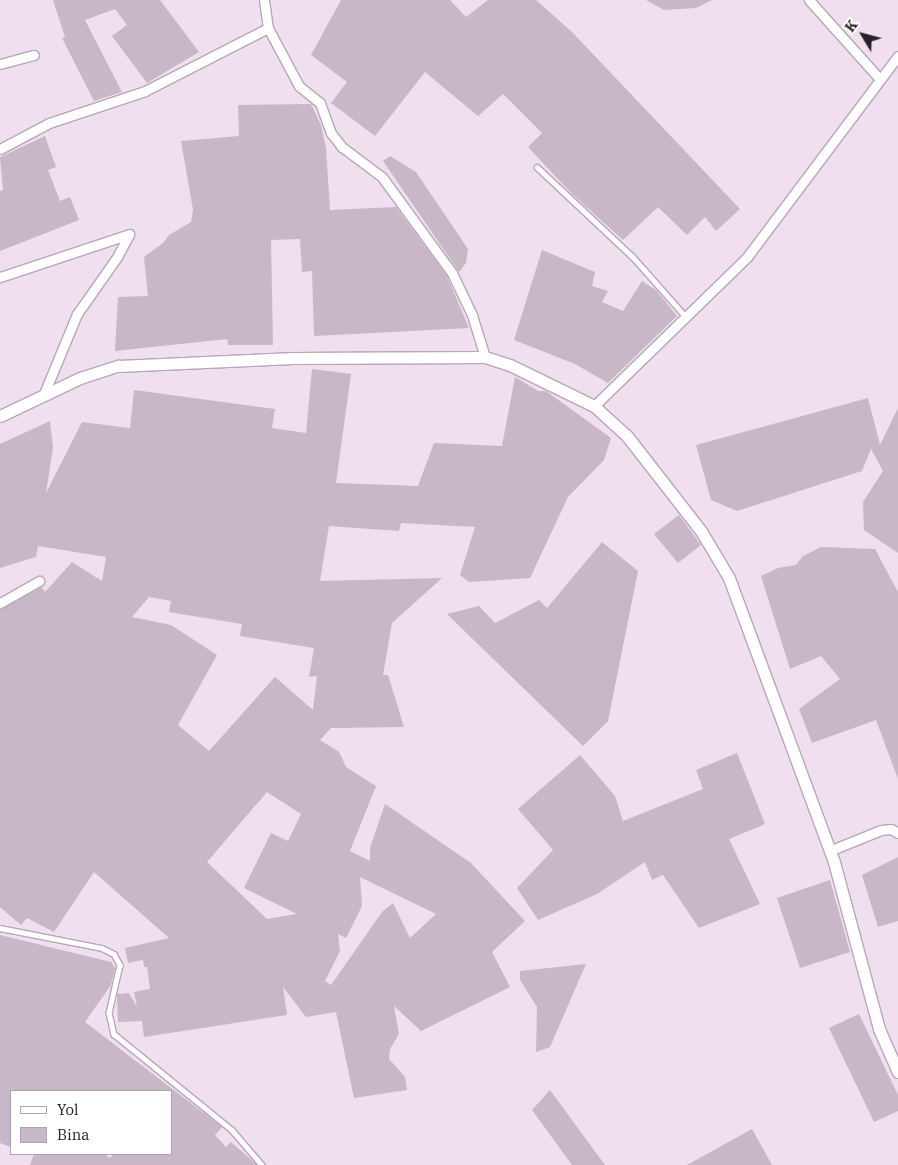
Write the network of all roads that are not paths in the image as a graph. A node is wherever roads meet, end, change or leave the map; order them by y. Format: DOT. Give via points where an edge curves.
graph roads {
  1 [pos="264,0"];
  2 [pos="809,0"];
  3 [pos="268,28"];
  4 [pos="34,55"];
  5 [pos="898,56"];
  6 [pos="0,64"];
  7 [pos="879,78"];
  8 [pos="0,149"];
  9 [pos="537,167"];
  10 [pos="0,277"];
  11 [pos="687,318"];
  12 [pos="485,357"];
  13 [pos="43,396"];
  14 [pos="594,406"];
  15 [pos="0,416"];
  16 [pos="39,581"];
  17 [pos="0,603"];
  18 [pos="898,833"];
  19 [pos="829,851"];
  20 [pos="0,928"];
  21 [pos="898,1072"];
  22 [pos="262,1165"];
  1 -- 3 [label="street"];
  2 -- 7 [label="street"];
  3 -- 8 [label="street" via="145,91 50,123"];
  3 -- 12 [label="street" via="299,86 320,103 331,133 342,147 382,176 452,273 472,315"];
  4 -- 6 [label="street"];
  5 -- 7 [label="street"];
  7 -- 11 [label="street" via="753,249"];
  9 -- 11 [label="lane" via="633,256"];
  10 -- 13 [label="street" via="129,234 77,314"];
  11 -- 14 [label="street"];
  12 -- 13 [label="street" via="303,358 118,366 98,371"];
  12 -- 14 [label="street" via="510,365"];
  13 -- 15 [label="street"];
  14 -- 19 [label="street" via="627,436 717,553"];
  16 -- 17 [label="street"];
  18 -- 19 [label="street" via="891,829 881,830"];
  19 -- 21 [label="street" via="879,1028"];
  20 -- 22 [label="lane" via="102,948 114,954 120,965 109,1013 114,1034 232,1130"];
}
